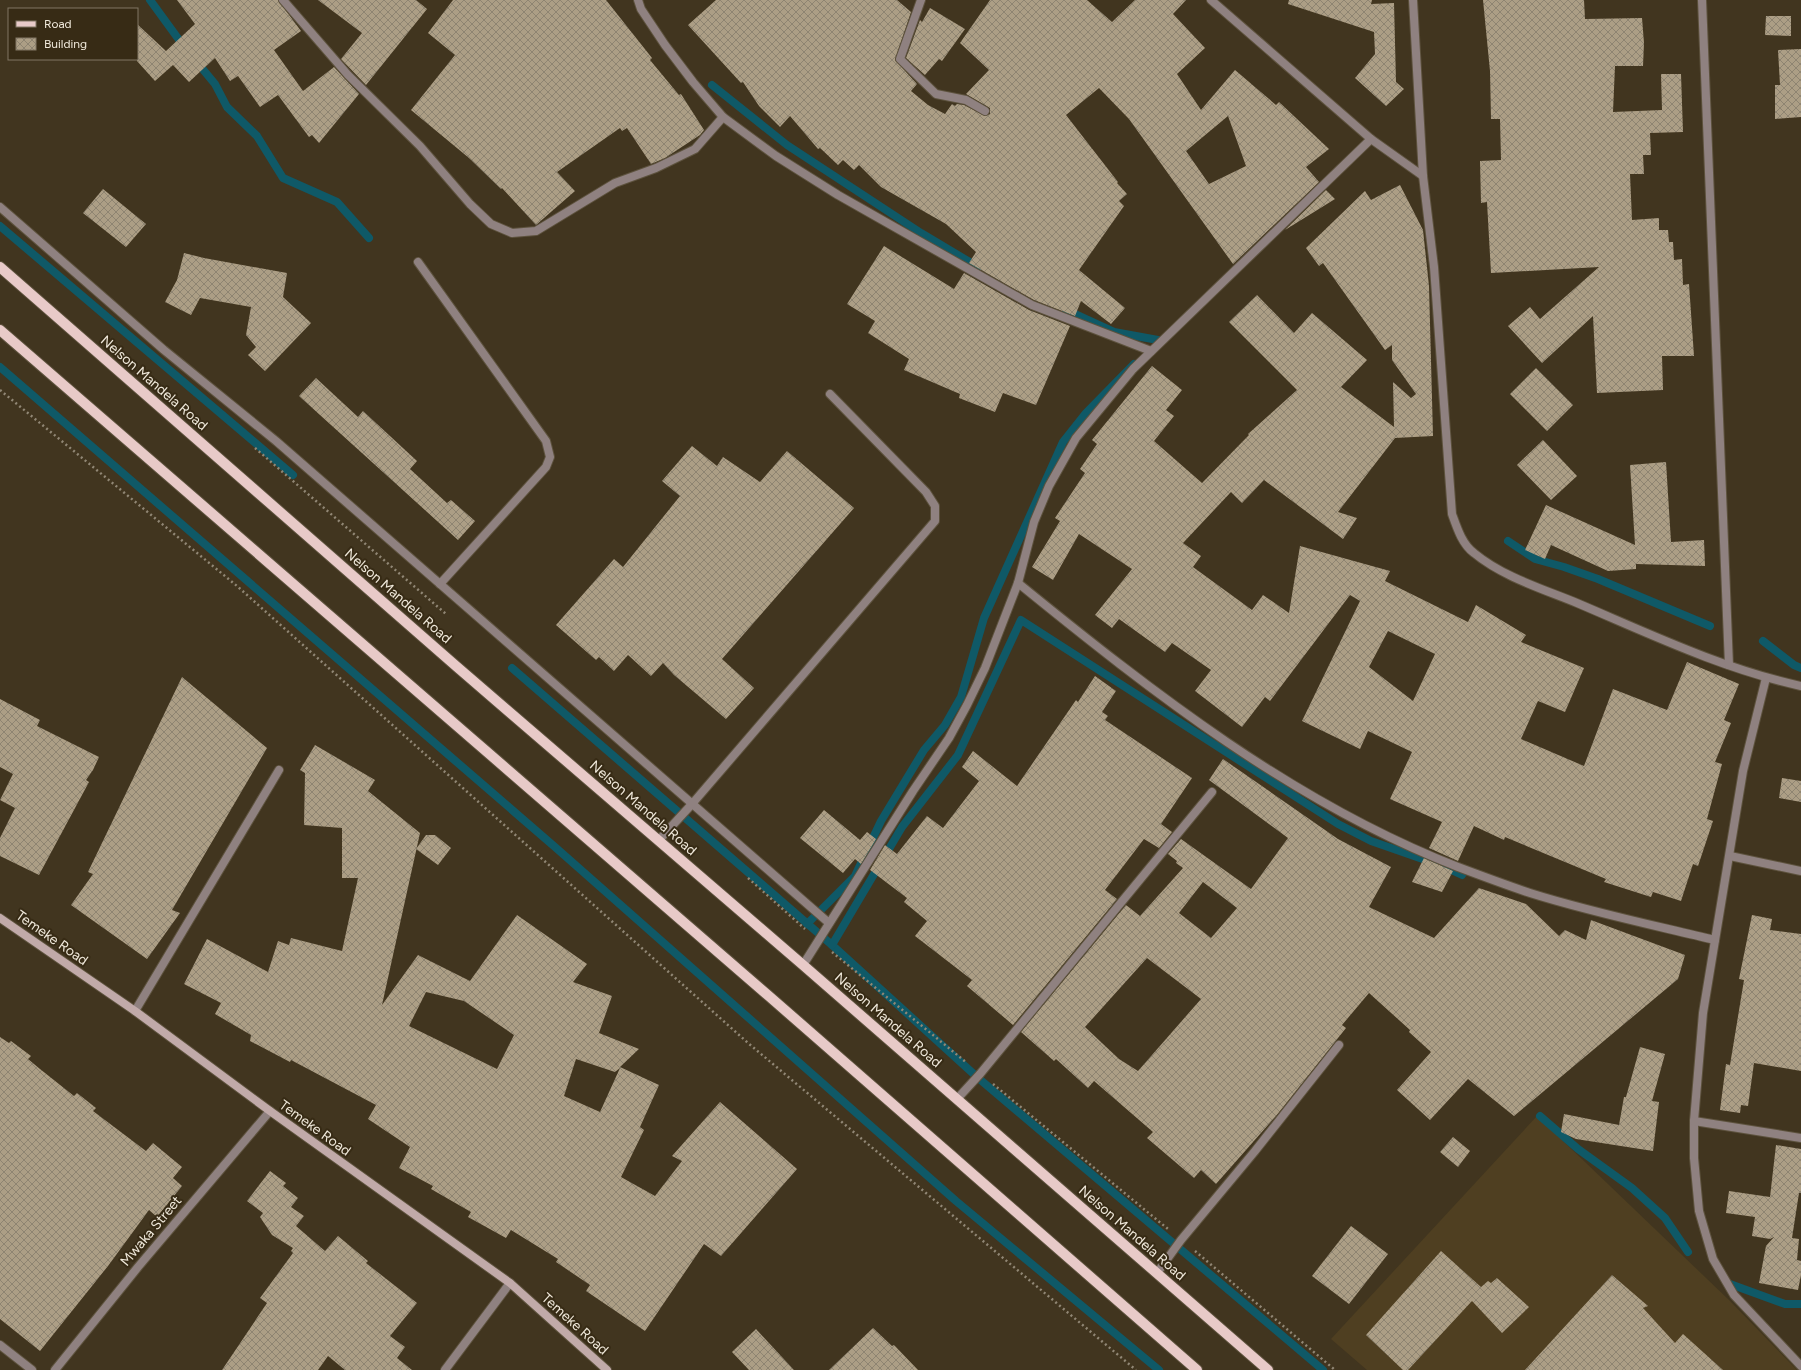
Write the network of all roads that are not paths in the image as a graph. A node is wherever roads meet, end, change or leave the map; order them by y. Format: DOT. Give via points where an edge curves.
graph roads {
  1 [pos="283,0"];
  2 [pos="638,0"];
  3 [pos="921,0"];
  4 [pos="1210,0"];
  5 [pos="1413,0"];
  6 [pos="1702,0"];
  7 [pos="985,111"];
  8 [pos="723,117"];
  9 [pos="1371,139"];
  10 [pos="1423,176"];
  11 [pos="0,207"];
  12 [pos="418,262"];
  13 [pos="0,267"];
  14 [pos="0,330"];
  15 [pos="1151,351"];
  16 [pos="830,394"];
  17 [pos="1018,583"];
  18 [pos="440,584"];
  19 [pos="1729,665"];
  20 [pos="1766,678"];
  21 [pos="1801,686"];
  22 [pos="279,770"];
  23 [pos="1212,792"];
  24 [pos="692,804"];
  25 [pos="659,840"];
  26 [pos="1730,856"];
  27 [pos="1801,871"];
  28 [pos="0,918"];
  29 [pos="829,923"];
  30 [pos="1715,940"];
  31 [pos="803,964"];
  32 [pos="135,1011"];
  33 [pos="1339,1045"];
  34 [pos="957,1099"];
  35 [pos="270,1111"];
  36 [pos="1694,1121"];
  37 [pos="1801,1138"];
  38 [pos="1157,1273"];
  39 [pos="510,1284"];
  40 [pos="0,1345"];
  41 [pos="1801,1366"];
  42 [pos="32,1370"];
  43 [pos="55,1370"];
  44 [pos="445,1370"];
  45 [pos="607,1370"];
  46 [pos="1197,1370"];
  47 [pos="1268,1370"];
  1 -- 8 [label="street" via="339,65 420,146 470,204 491,224 512,233 536,231 615,183 656,168 695,148"];
  2 -- 8 [label="street" via="641,9 665,45"];
  3 -- 7 [label="street" via="900,60 936,94 966,100"];
  4 -- 9 [label="street"];
  5 -- 10 [label="street"];
  6 -- 19 [label="street"];
  8 -- 15 [label="street" via="776,156 838,195 1032,305"];
  9 -- 10 [label="street"];
  9 -- 15 [label="street"];
  10 -- 19 [label="street" via="1434,267 1452,514 1460,535 1473,553 1502,572"];
  11 -- 18 [label="street"];
  12 -- 18 [label="street" via="546,441 550,457 546,467"];
  13 -- 25 [label="main road, Nelson Mandela Road"];
  14 -- 46 [label="main road"];
  15 -- 17 [label="street" via="1114,390 1076,438 1063,460 1034,522"];
  16 -- 24 [label="street" via="926,492 935,506 935,521"];
  17 -- 29 [label="street" via="985,668 949,738"];
  17 -- 30 [label="street" via="1107,656 1194,719 1287,781 1380,832 1456,866 1530,893"];
  18 -- 24 [label="street"];
  19 -- 20 [label="street"];
  20 -- 21 [label="street"];
  20 -- 26 [label="street" via="1743,771"];
  22 -- 32 [label="street"];
  23 -- 34 [label="street"];
  24 -- 25 [label="street"];
  24 -- 29 [label="street"];
  25 -- 31 [label="main road, Nelson Mandela Road"];
  26 -- 27 [label="street"];
  26 -- 30 [label="street"];
  28 -- 32 [label="street, Temeke Road"];
  29 -- 31 [label="street"];
  30 -- 36 [label="street" via="1703,1013"];
  31 -- 34 [label="main road, Nelson Mandela Road"];
  32 -- 35 [label="street, Temeke Road"];
  33 -- 38 [label="street"];
  34 -- 38 [label="main road, Nelson Mandela Road"];
  35 -- 39 [label="street, Temeke Road"];
  35 -- 43 [label="street, Mwaka Street"];
  36 -- 37 [label="street"];
  36 -- 41 [label="street" via="1694,1158 1700,1211 1713,1259 1734,1295"];
  38 -- 47 [label="main road, Nelson Mandela Road"];
  39 -- 44 [label="street"];
  39 -- 45 [label="street, Temeke Road"];
  40 -- 42 [label="street"];
}
